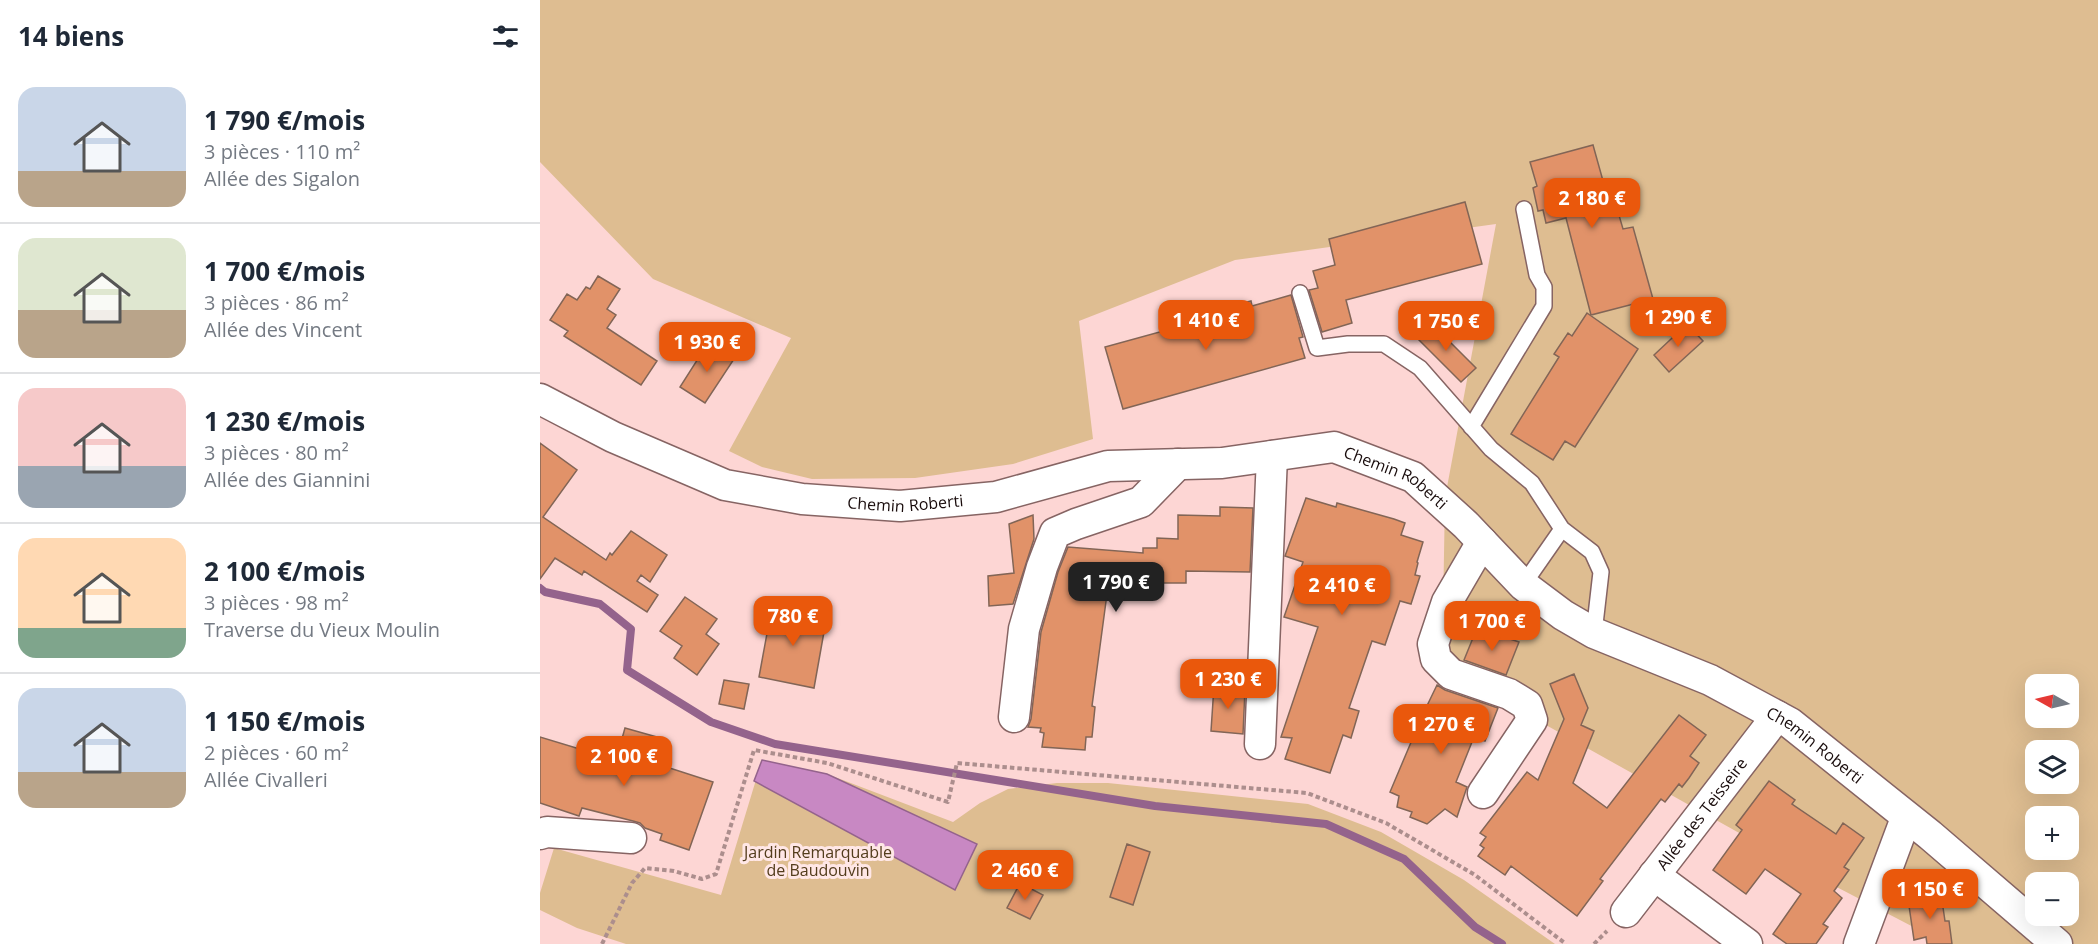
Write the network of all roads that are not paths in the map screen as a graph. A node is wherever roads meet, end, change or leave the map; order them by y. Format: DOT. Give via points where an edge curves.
graph roads {
  1 [pos="1524,209"];
  2 [pos="1300,293"];
  3 [pos="540,399"];
  4 [pos="1471,427"];
  5 [pos="1272,456"];
  6 [pos="1178,464"];
  7 [pos="1562,529"];
  8 [pos="1482,542"];
  9 [pos="1523,585"];
  10 [pos="1594,633"];
  11 [pos="1777,716"];
  12 [pos="1014,717"];
  13 [pos="1260,744"];
  14 [pos="1483,793"];
  15 [pos="1906,818"];
  16 [pos="540,834"];
  17 [pos="631,838"];
  18 [pos="1654,875"];
  19 [pos="1626,912"];
  20 [pos="1747,944"];
  21 [pos="1859,944"];
  22 [pos="2057,944"];
  1 -- 4 [label="lane" via="1537,275 1544,287 1544,306"];
  2 -- 4 [label="lane" via="1317,348 1384,344 1420,368"];
  3 -- 6 [label="street, Chemin Roberti" via="725,485 802,499 900,506 996,497 1108,466"];
  4 -- 7 [label="lane" via="1532,483"];
  5 -- 6 [label="street, Chemin Roberti"];
  5 -- 8 [label="street, Chemin Roberti" via="1334,447 1413,477"];
  5 -- 13 [label="street"];
  6 -- 12 [label="street" via="1141,502 1055,533 1024,629"];
  7 -- 9 [label="lane"];
  7 -- 10 [label="lane" via="1592,552 1601,572"];
  8 -- 9 [label="street, Chemin Roberti"];
  8 -- 14 [label="street" via="1447,602 1433,644 1436,659 1451,674 1509,694 1527,705 1532,720"];
  9 -- 10 [label="street, Chemin Roberti"];
  10 -- 11 [label="street, Chemin Roberti" via="1710,680"];
  11 -- 15 [label="street, Chemin Roberti"];
  11 -- 18 [label="street, Allée des Teisseire"];
  15 -- 21 [label="street"];
  15 -- 22 [label="street, Chemin Roberti"];
  16 -- 17 [label="street"];
  18 -- 19 [label="street, Allée des Teisseire"];
  18 -- 20 [label="street"];
}
